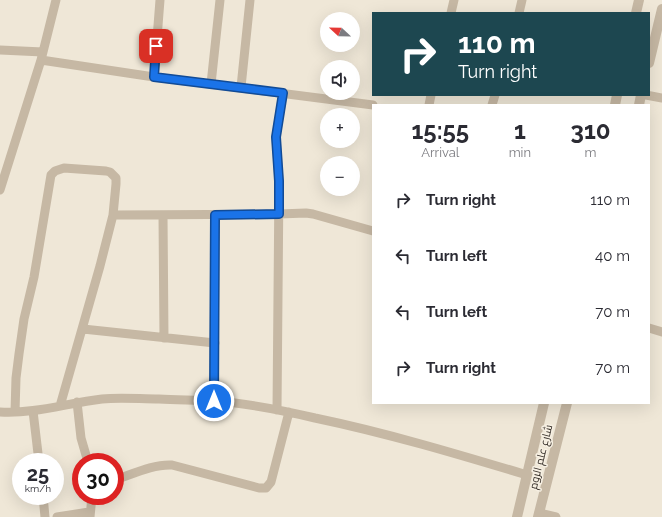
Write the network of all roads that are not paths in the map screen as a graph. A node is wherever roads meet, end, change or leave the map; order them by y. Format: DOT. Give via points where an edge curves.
graph roads {
  1 [pos="56,0"];
  2 [pos="160,0"];
  3 [pos="220,0"];
  4 [pos="250,0"];
  5 [pos="454,0"];
  6 [pos="522,0"];
  7 [pos="640,0"];
  8 [pos="662,9"];
  9 [pos="451,12"];
  10 [pos="518,12"];
  11 [pos="636,12"];
  12 [pos="653,28"];
  13 [pos="0,50"];
  14 [pos="650,54"];
  15 [pos="42,56"];
  16 [pos="154,77"];
  17 [pos="211,84"];
  18 [pos="241,87"];
  19 [pos="283,93"];
  20 [pos="650,96"];
  21 [pos="662,98"];
  22 [pos="372,105"];
  23 [pos="0,190"];
  24 [pos="279,214"];
  25 [pos="112,215"];
  26 [pos="163,215"];
  27 [pos="215,215"];
  28 [pos="372,231"];
  29 [pos="650,328"];
  30 [pos="83,329"];
  31 [pos="662,332"];
  32 [pos="164,338"];
  33 [pos="215,343"];
  34 [pos="214,401"];
  35 [pos="77,402"];
  36 [pos="544,404"];
  37 [pos="567,404"];
  38 [pos="60,406"];
  39 [pos="277,410"];
  40 [pos="33,411"];
  41 [pos="0,412"];
  42 [pos="15,412"];
  43 [pos="289,412"];
  44 [pos="38,453"];
  45 [pos="85,453"];
  46 [pos="528,475"];
  47 [pos="124,477"];
  48 [pos="44,505"];
  49 [pos="91,505"];
  50 [pos="90,515"];
  51 [pos="539,515"];
  52 [pos="46,517"];
  53 [pos="57,517"];
  54 [pos="518,517"];
  55 [pos="556,517"];
  1 -- 15 [label="street"];
  2 -- 16 [label="street"];
  3 -- 17 [label="street"];
  4 -- 18 [label="street"];
  5 -- 9 [label="street"];
  6 -- 10 [label="street"];
  7 -- 11 [label="street"];
  8 -- 12 [label="street"];
  12 -- 14 [label="street"];
  13 -- 15 [label="street"];
  15 -- 16 [label="street"];
  15 -- 23 [label="street"];
  16 -- 17 [label="street"];
  17 -- 18 [label="street"];
  18 -- 19 [label="street"];
  19 -- 22 [label="street"];
  19 -- 24 [label="street" via="276,137"];
  20 -- 21 [label="street"];
  24 -- 27 [label="street"];
  24 -- 28 [label="street" via="313,214"];
  24 -- 39 [label="street"];
  25 -- 26 [label="street"];
  25 -- 30 [label="street"];
  25 -- 42 [label="street" via="116,178 110,172 64,168 51,175 18,354"];
  26 -- 27 [label="street"];
  26 -- 32 [label="street"];
  27 -- 33 [label="street"];
  29 -- 31 [label="street"];
  30 -- 32 [label="street"];
  30 -- 38 [label="street"];
  32 -- 33 [label="street"];
  33 -- 34 [label="street"];
  34 -- 35 [label="street" via="104,399"];
  34 -- 39 [label="street"];
  35 -- 38 [label="street"];
  35 -- 45 [label="street"];
  36 -- 46 [label="street, شارع علم الروم"];
  37 -- 51 [label="street, شارع علم الروم"];
  38 -- 40 [label="street"];
  39 -- 43 [label="street"];
  40 -- 42 [label="street"];
  40 -- 44 [label="street"];
  41 -- 42 [label="street"];
  43 -- 46 [label="street" via="412,441"];
  43 -- 47 [label="street" via="271,482 266,488 172,465 153,467"];
  46 -- 54 [label="street, شارع علم الروم"];
  48 -- 52 [label="street"];
  49 -- 50 [label="street"];
  50 -- 53 [label="street"];
  51 -- 55 [label="street"];
}
